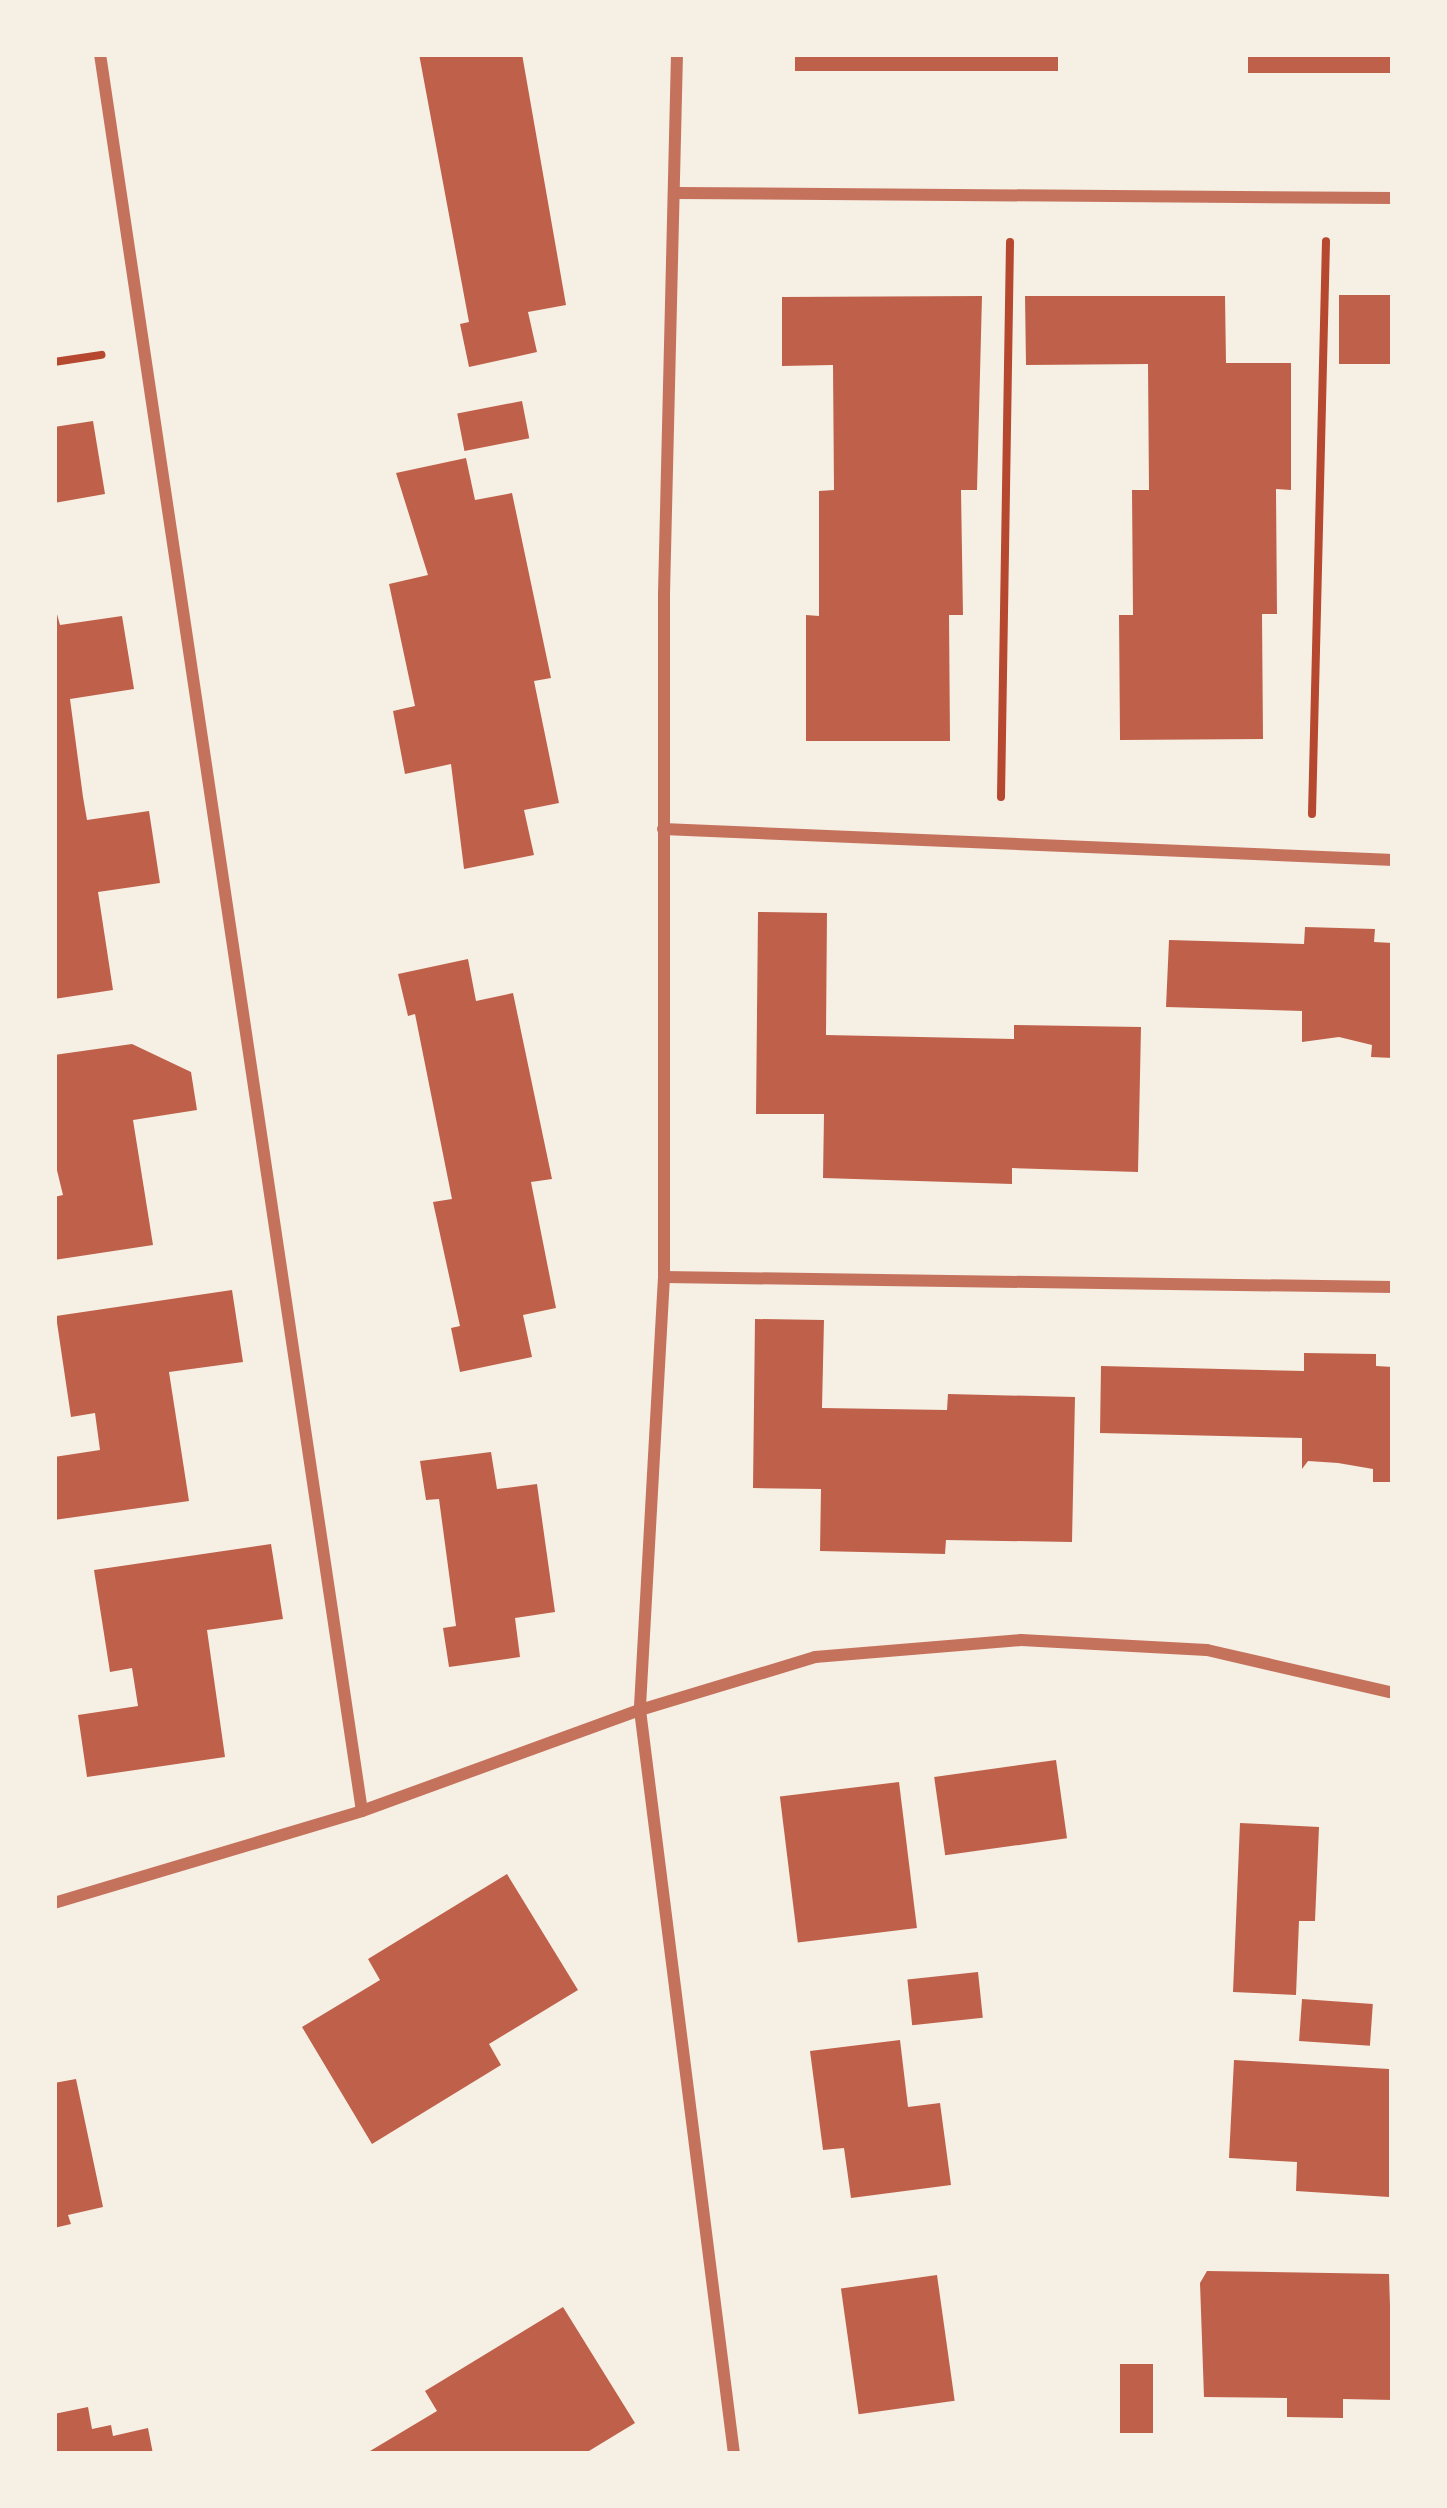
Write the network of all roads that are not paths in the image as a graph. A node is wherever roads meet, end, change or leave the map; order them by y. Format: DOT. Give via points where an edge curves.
graph roads {
  1 [pos="100,54"];
  2 [pos="677,54"];
  3 [pos="676,193"];
  4 [pos="1393,198"];
  5 [pos="663,829"];
  6 [pos="1393,860"];
  7 [pos="664,1277"];
  8 [pos="1393,1287"];
  9 [pos="1393,1693"];
  10 [pos="640,1710"];
  11 [pos="362,1811"];
  12 [pos="54,1903"];
  13 [pos="734,2454"];
  1 -- 11 [label="street"];
  2 -- 3 [label="street"];
  3 -- 4 [label="street"];
  3 -- 5 [label="street"];
  5 -- 6 [label="street"];
  5 -- 7 [label="street"];
  7 -- 8 [label="street"];
  7 -- 10 [label="street"];
  9 -- 10 [label="street" via="1207,1650 1021,1640 814,1657"];
  10 -- 11 [label="street"];
  10 -- 13 [label="street"];
  11 -- 12 [label="street"];
}
